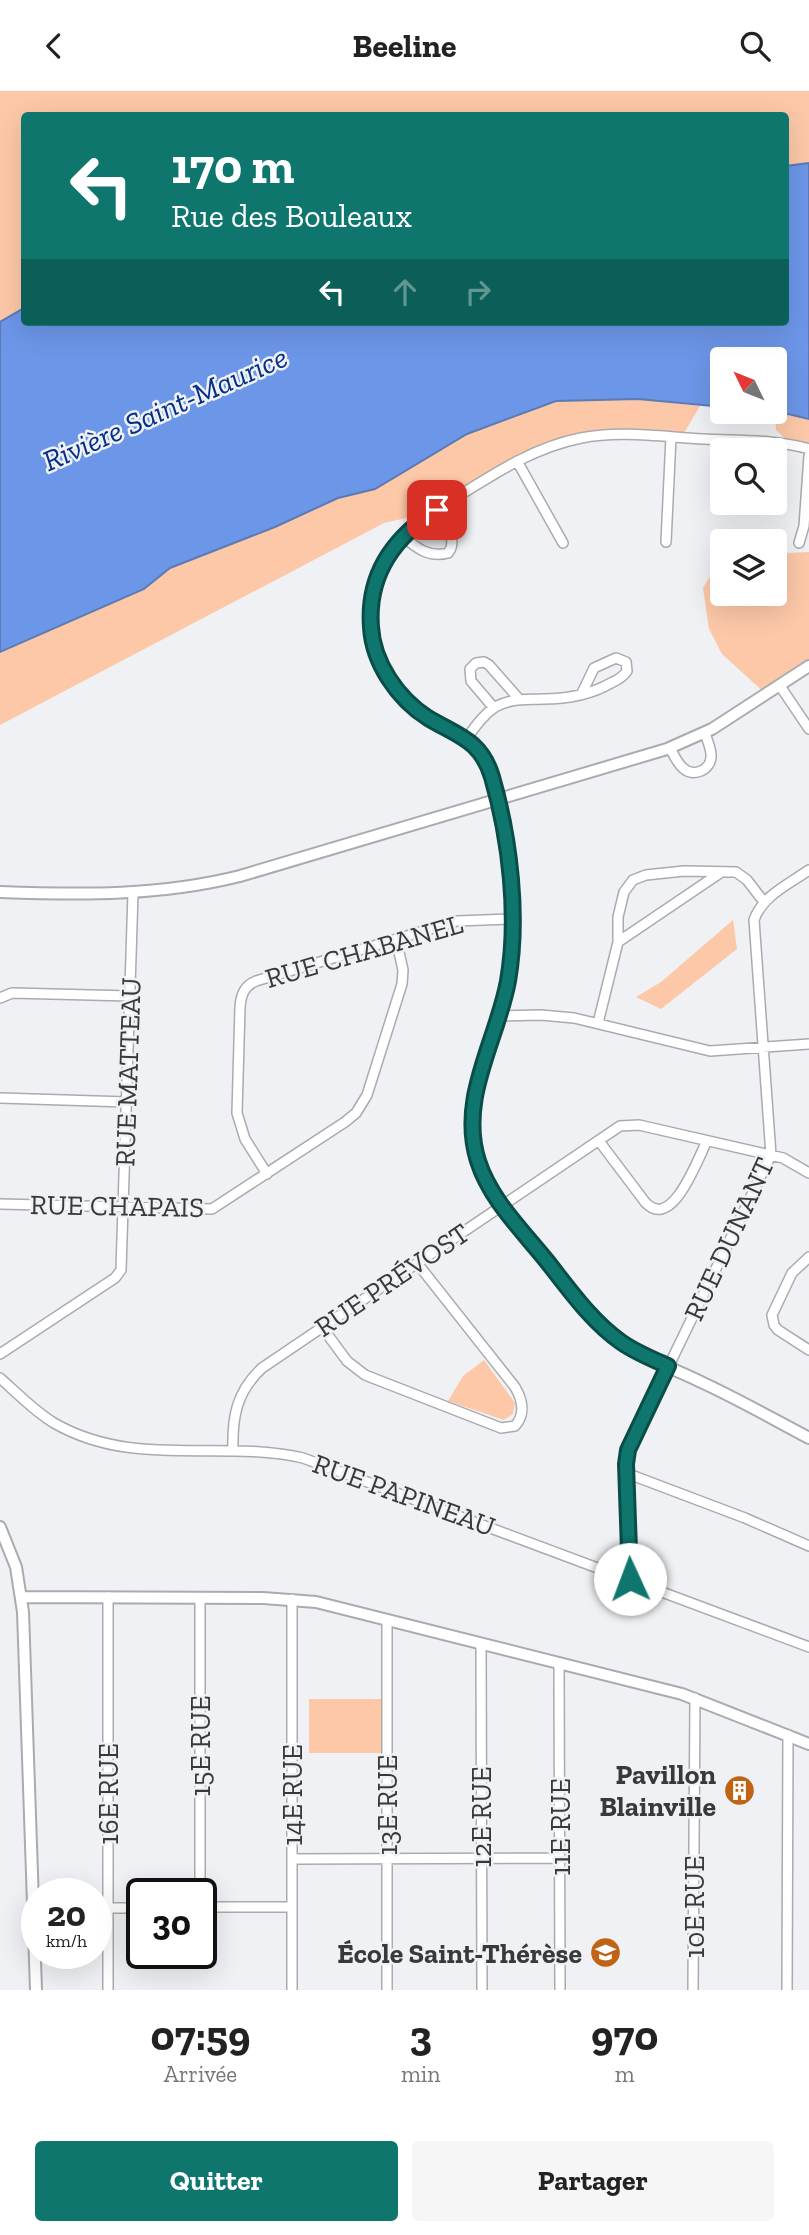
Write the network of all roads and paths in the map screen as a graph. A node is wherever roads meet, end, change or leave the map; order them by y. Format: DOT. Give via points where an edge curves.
graph roads {
  1 [pos="671,437"];
  2 [pos="809,449"];
  3 [pos="809,456"];
  4 [pos="517,461"];
  5 [pos="437,510"];
  6 [pos="402,536"];
  7 [pos="666,542"];
  8 [pos="563,543"];
  9 [pos="799,543"];
  10 [pos="809,666"];
  11 [pos="780,686"];
  12 [pos="581,695"];
  13 [pos="519,699"];
  14 [pos="494,708"];
  15 [pos="809,729"];
  16 [pos="705,733"];
  17 [pos="466,739"];
  18 [pos="670,748"];
  19 [pos="497,801"];
  20 [pos="809,870"];
  21 [pos="721,872"];
  22 [pos="0,892"];
  23 [pos="133,893"];
  24 [pos="764,902"];
  25 [pos="513,919"];
  26 [pos="396,939"];
  27 [pos="618,942"];
  28 [pos="130,996"];
  29 [pos="0,998"];
  30 [pos="499,1016"];
  31 [pos="598,1023"];
  32 [pos="809,1044"];
  33 [pos="763,1048"];
  34 [pos="0,1098"];
  35 [pos="127,1102"];
  36 [pos="599,1141"];
  37 [pos="707,1141"];
  38 [pos="771,1155"];
  39 [pos="809,1173"];
  40 [pos="267,1174"];
  41 [pos="0,1204"];
  42 [pos="502,1206"];
  43 [pos="124,1208"];
  44 [pos="809,1257"];
  45 [pos="417,1263"];
  46 [pos="322,1327"];
  47 [pos="809,1350"];
  48 [pos="0,1354"];
  49 [pos="668,1366"];
  50 [pos="0,1378"];
  51 [pos="809,1438"];
  52 [pos="233,1451"];
  53 [pos="626,1473"];
  54 [pos="0,1528"];
  55 [pos="809,1546"];
  56 [pos="630,1579"];
  57 [pos="22,1597"];
  58 [pos="108,1597"];
  59 [pos="200,1598"];
  60 [pos="292,1599"];
  61 [pos="387,1620"];
  62 [pos="481,1644"];
  63 [pos="809,1647"];
  64 [pos="559,1664"];
  65 [pos="695,1698"];
  66 [pos="788,1735"];
  67 [pos="809,1744"];
  68 [pos="481,1858"];
  69 [pos="560,1858"];
  70 [pos="292,1859"];
  71 [pos="387,1859"];
  72 [pos="108,1878"];
  73 [pos="200,1878"];
  74 [pos="217,1907"];
  75 [pos="292,1907"];
  76 [pos="108,1969"];
  77 [pos="36,1990"];
  78 [pos="108,1990"];
  79 [pos="292,1990"];
  80 [pos="387,1990"];
  81 [pos="482,1990"];
  82 [pos="560,1990"];
  83 [pos="693,1990"];
  84 [pos="787,1990"];
  1 -- 2 [label="street"];
  1 -- 4 [label="street" via="592,436 550,446"];
  1 -- 7 [label="street"];
  3 -- 9 [label="street"];
  4 -- 5 [label="street"];
  4 -- 8 [label="street"];
  5 -- 6 [label="street"];
  5 -- 6 [label="street" via="453,539 450,551 423,551"];
  6 -- 17 [label="street" via="384,559 375,585 371,610 374,646 389,679 407,700 426,717"];
  10 -- 11 [label="street"];
  11 -- 15 [label="street"];
  11 -- 16 [label="street"];
  12 -- 12 [label="street" via="624,676 628,669 625,661 614,658 595,667"];
  12 -- 13 [label="street"];
  13 -- 14 [label="street"];
  13 -- 14 [label="street" via="489,665 478,662 470,677"];
  14 -- 17 [label="street"];
  16 -- 18 [label="street"];
  16 -- 18 [label="street" via="711,760 701,772 683,769"];
  17 -- 19 [label="street" via="483,757"];
  18 -- 19 [label="street"];
  19 -- 23 [label="street" via="233,878"];
  19 -- 25 [label="street"];
  20 -- 24 [label="street"];
  21 -- 24 [label="street" via="743,876"];
  21 -- 27 [label="street"];
  21 -- 27 [label="street" via="684,871 633,880 624,892"];
  22 -- 23 [label="street"];
  23 -- 28 [label="street, RUE MATTEAU"];
  24 -- 33 [label="street, RUE DUNANT" via="753,925"];
  25 -- 26 [label="street, RUE CHABANEL" via="457,921"];
  25 -- 30 [label="street" via="510,969"];
  26 -- 40 [label="street, RUE CHAPAIS" via="403,979 365,1101 345,1122"];
  26 -- 40 [label="street, RUE CHABANEL" via="257,981 243,991 237,1113 245,1139"];
  27 -- 31 [label="street"];
  28 -- 29 [label="street" via="12,993"];
  28 -- 35 [label="street, RUE MATTEAU"];
  30 -- 31 [label="street" via="552,1015"];
  30 -- 42 [label="street" via="475,1092 472,1125 480,1168"];
  31 -- 33 [label="street" via="706,1051"];
  32 -- 33 [label="street"];
  33 -- 38 [label="street, RUE DUNANT"];
  34 -- 35 [label="street"];
  35 -- 43 [label="street, RUE MATTEAU"];
  36 -- 37 [label="street, RUE PRÉVOST" via="629,1124"];
  36 -- 37 [label="street" via="645,1202 659,1210 675,1202"];
  36 -- 42 [label="street, RUE PRÉVOST"];
  37 -- 38 [label="street, RUE PRÉVOST"];
  38 -- 39 [label="street, RUE PRÉVOST"];
  38 -- 49 [label="street, RUE DUNANT"];
  40 -- 43 [label="street, RUE CHAPAIS" via="212,1209"];
  41 -- 43 [label="street, RUE CHAPAIS"];
  42 -- 45 [label="street, RUE PRÉVOST"];
  42 -- 49 [label="street" via="601,1326 628,1347"];
  43 -- 48 [label="street, RUE MATTEAU" via="119,1273"];
  44 -- 47 [label="street" via="790,1276 772,1315 778,1330"];
  45 -- 46 [label="street, RUE PRÉVOST"];
  45 -- 46 [label="street" via="514,1387 522,1404 515,1426 501,1428 365,1375 347,1361"];
  46 -- 52 [label="street, RUE PRÉVOST" via="250,1380 233,1415"];
  49 -- 51 [label="street"];
  49 -- 53 [label="street, RUE DUNANT" via="630,1443"];
  50 -- 52 [label="street, RUE PAPINEAU" via="53,1422 94,1441 141,1450"];
  52 -- 56 [label="street, RUE PAPINEAU" via="271,1452 314,1461"];
  53 -- 55 [label="street"];
  53 -- 56 [label="street, RUE DUNANT"];
  54 -- 57 [label="street" via="14,1559"];
  56 -- 63 [label="street, RUE PAPINEAU"];
  57 -- 58 [label="street"];
  57 -- 77 [label="street"];
  58 -- 59 [label="street"];
  58 -- 72 [label="street, 16E RUE"];
  59 -- 60 [label="street"];
  59 -- 73 [label="street, 15E RUE"];
  60 -- 61 [label="street"];
  60 -- 70 [label="street, 14E RUE"];
  61 -- 62 [label="street"];
  61 -- 71 [label="street, 13E RUE"];
  62 -- 64 [label="street"];
  62 -- 68 [label="street, 12E RUE"];
  64 -- 65 [label="street"];
  64 -- 69 [label="street, 11E RUE"];
  65 -- 66 [label="street"];
  65 -- 83 [label="street, 10E RUE"];
  66 -- 67 [label="street"];
  66 -- 84 [label="street"];
  68 -- 69 [label="street"];
  68 -- 71 [label="street"];
  68 -- 81 [label="street, 12E RUE"];
  69 -- 82 [label="street, 11E RUE"];
  70 -- 71 [label="street"];
  70 -- 75 [label="street, 14E RUE"];
  71 -- 80 [label="street, 13E RUE"];
  74 -- 75 [label="street"];
  75 -- 79 [label="street, 14E RUE"];
  76 -- 78 [label="street, 16E RUE"];
}
